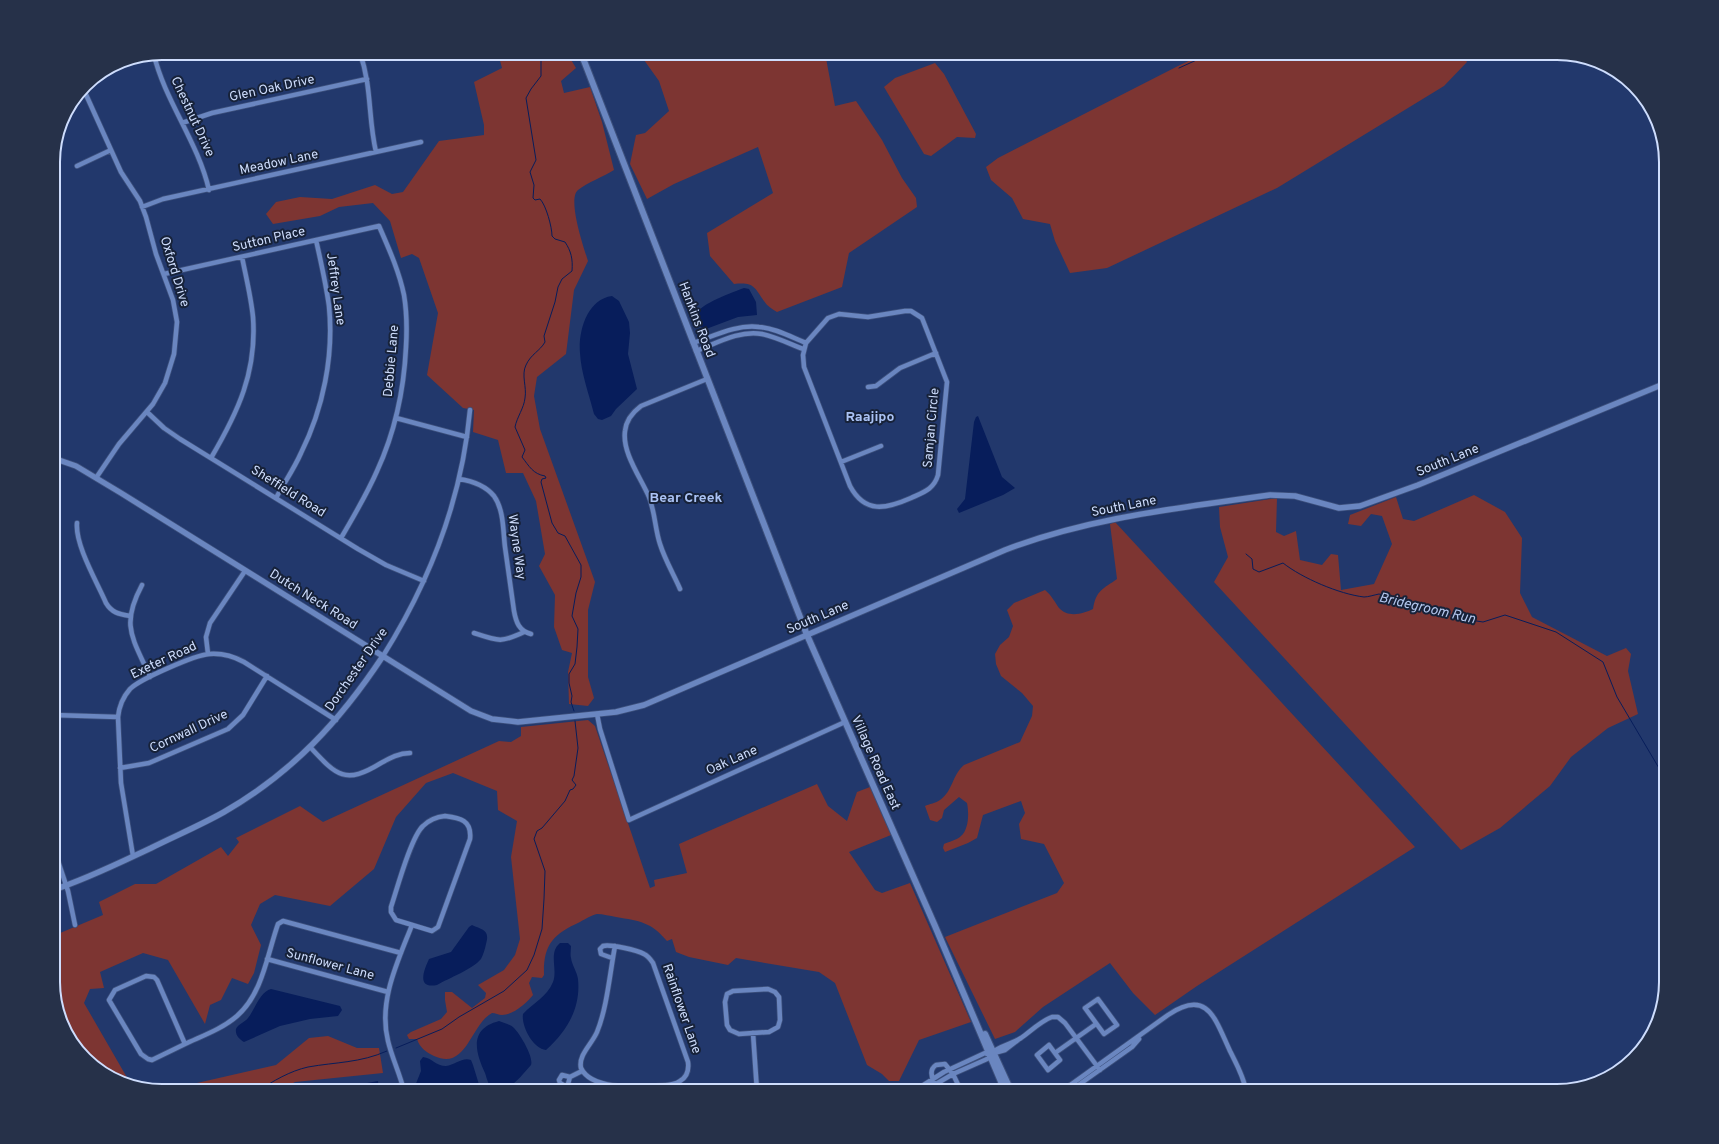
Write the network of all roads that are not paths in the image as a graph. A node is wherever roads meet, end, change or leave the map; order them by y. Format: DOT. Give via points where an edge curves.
graph roads {
  1 [pos="155,60"];
  2 [pos="362,60"];
  3 [pos="584,60"];
  4 [pos="367,79"];
  5 [pos="86,94"];
  6 [pos="182,123"];
  7 [pos="421,142"];
  8 [pos="111,150"];
  9 [pos="376,152"];
  10 [pos="77,166"];
  11 [pos="209,190"];
  12 [pos="142,207"];
  13 [pos="379,226"];
  14 [pos="316,240"];
  15 [pos="242,257"];
  16 [pos="164,274"];
  17 [pos="721,334"];
  18 [pos="723,340"];
  19 [pos="693,343"];
  20 [pos="806,343"];
  21 [pos="803,349"];
  22 [pos="696,351"];
  23 [pos="936,353"];
  24 [pos="707,379"];
  25 [pos="1659,386"];
  26 [pos="868,387"];
  27 [pos="470,410"];
  28 [pos="147,412"];
  29 [pos="396,418"];
  30 [pos="467,437"];
  31 [pos="881,446"];
  32 [pos="211,458"];
  33 [pos="60,460"];
  34 [pos="841,462"];
  35 [pos="96,478"];
  36 [pos="459,479"];
  37 [pos="276,498"];
  38 [pos="77,523"];
  39 [pos="341,538"];
  40 [pos="245,571"];
  41 [pos="424,581"];
  42 [pos="142,585"];
  43 [pos="680,589"];
  44 [pos="791,595"];
  45 [pos="130,616"];
  46 [pos="524,632"];
  47 [pos="474,633"];
  48 [pos="531,634"];
  49 [pos="806,635"];
  50 [pos="208,654"];
  51 [pos="382,656"];
  52 [pos="267,676"];
  53 [pos="150,677"];
  54 [pos="597,714"];
  55 [pos="60,715"];
  56 [pos="118,717"];
  57 [pos="336,720"];
  58 [pos="845,722"];
  59 [pos="310,747"];
  60 [pos="410,753"];
  61 [pos="120,768"];
  62 [pos="133,856"];
  63 [pos="60,868"];
  64 [pos="66,886"];
  65 [pos="60,888"];
  66 [pos="75,925"];
  67 [pos="412,925"];
  68 [pos="615,946"];
  69 [pos="401,953"];
  70 [pos="612,958"];
  71 [pos="267,959"];
  72 [pos="388,992"];
  73 [pos="1096,1024"];
  74 [pos="753,1033"];
  75 [pos="1076,1037"];
  76 [pos="185,1044"];
  77 [pos="994,1052"];
  78 [pos="1055,1053"];
  79 [pos="1098,1068"];
  80 [pos="582,1071"];
  81 [pos="951,1072"];
  82 [pos="570,1077"];
  83 [pos="934,1082"];
  84 [pos="402,1084"];
  85 [pos="610,1084"];
  86 [pos="670,1084"];
  87 [pos="757,1084"];
  88 [pos="929,1084"];
  89 [pos="957,1084"];
  90 [pos="1003,1084"];
  91 [pos="1008,1084"];
  92 [pos="1073,1084"];
  93 [pos="1079,1084"];
  94 [pos="1244,1084"];
  1 -- 6 [label="street, Chestnut Drive"];
  2 -- 4 [label="street"];
  3 -- 19 [label="main road, Hankins Road"];
  4 -- 6 [label="street, Glen Oak Drive" via="212,113"];
  4 -- 9 [label="street"];
  5 -- 8 [label="street, Oxford Drive"];
  6 -- 11 [label="street, Chestnut Drive" via="203,168"];
  7 -- 9 [label="street, Meadow Lane"];
  8 -- 10 [label="street"];
  8 -- 12 [label="street, Oxford Drive"];
  9 -- 11 [label="street, Meadow Lane"];
  11 -- 12 [label="street, Meadow Lane" via="157,201"];
  12 -- 16 [label="street, Oxford Drive"];
  13 -- 14 [label="street, Sutton Place"];
  13 -- 29 [label="street, Debbie Lane" via="401,282 406,315 405,368"];
  14 -- 15 [label="street, Sutton Place"];
  14 -- 37 [label="street, Jeffrey Lane" via="329,306 330,333 326,372 311,432"];
  15 -- 16 [label="street, Sutton Place"];
  15 -- 32 [label="street" via="253,316 252,357 247,383 238,407"];
  16 -- 28 [label="street, Oxford Drive" via="177,322 174,354 165,383"];
  17 -- 18 [label="street"];
  17 -- 19 [label="street"];
  17 -- 20 [label="street" via="742,327 760,326"];
  18 -- 21 [label="street" via="744,334 762,334"];
  18 -- 22 [label="street"];
  19 -- 22 [label="main road, Hankins Road"];
  20 -- 21 [label="street, Samjan Circle"];
  20 -- 23 [label="street, Samjan Circle" via="833,315 868,317 911,311 922,318"];
  21 -- 34 [label="street, Samjan Circle" via="804,367"];
  22 -- 24 [label="main road, Hankins Road"];
  23 -- 26 [label="street" via="900,368 876,386"];
  23 -- 34 [label="street, Samjan Circle" via="948,386 938,475 934,485 894,505 874,507 863,502 853,492"];
  24 -- 43 [label="street" via="641,406 629,419 625,431 633,466 649,497 661,546"];
  24 -- 44 [label="main road, Hankins Road"];
  25 -- 49 [label="street, South Lane" via="1360,506 1339,508 1295,496 1270,495 1098,523 1005,550"];
  27 -- 30 [label="street, Dorchester Drive"];
  28 -- 32 [label="street, Sheffield Road" via="172,433"];
  28 -- 35 [label="street, Oxford Drive" via="119,444"];
  29 -- 30 [label="street"];
  29 -- 39 [label="street, Debbie Lane" via="368,492"];
  30 -- 36 [label="street, Dorchester Drive"];
  31 -- 34 [label="street"];
  32 -- 37 [label="street, Sheffield Road"];
  33 -- 35 [label="street, Dutch Neck Road" via="76,466"];
  35 -- 40 [label="street, Dutch Neck Road"];
  36 -- 41 [label="street, Dorchester Drive" via="447,522"];
  36 -- 46 [label="street, Wayne Way" via="482,486 497,502 502,519 514,611 517,622"];
  37 -- 39 [label="street, Sheffield Road"];
  38 -- 45 [label="street" via="76,531 80,546 106,603 117,614"];
  39 -- 41 [label="street, Sheffield Road" via="386,565"];
  40 -- 50 [label="street" via="210,623 206,637"];
  40 -- 51 [label="street, Dutch Neck Road"];
  41 -- 51 [label="street, Dorchester Drive"];
  42 -- 45 [label="street"];
  44 -- 49 [label="main road, Village Road East"];
  45 -- 53 [label="street" via="132,634"];
  46 -- 47 [label="street" via="501,641"];
  46 -- 48 [label="street"];
  49 -- 54 [label="street, South Lane" via="644,705"];
  49 -- 58 [label="main road, Village Road East"];
  50 -- 52 [label="street, Exeter Road" via="234,657"];
  50 -- 53 [label="street, Exeter Road" via="195,657"];
  51 -- 54 [label="street, Dutch Neck Road" via="471,711 492,719 512,722"];
  51 -- 57 [label="street, Dorchester Drive"];
  52 -- 57 [label="street, Exeter Road"];
  52 -- 61 [label="street, Cornwall Drive" via="243,715 228,729 149,763"];
  53 -- 56 [label="street, Exeter Road" via="138,682 126,694"];
  54 -- 58 [label="street, Oak Lane" via="629,820"];
  55 -- 56 [label="street"];
  56 -- 61 [label="street, Exeter Road"];
  57 -- 59 [label="street, Dorchester Drive"];
  58 -- 77 [label="main road, Village Road East" via="941,940"];
  59 -- 60 [label="street" via="330,767 349,776 365,773 393,756"];
  59 -- 62 [label="street, Dorchester Drive" via="275,778 237,804 210,820"];
  61 -- 62 [label="street, Exeter Road"];
  62 -- 64 [label="street, Dorchester Drive"];
  63 -- 64 [label="street"];
  64 -- 65 [label="street, Dorchester Drive"];
  64 -- 66 [label="street"];
  67 -- 67 [label="street" via="396,920 390,912 415,837 422,827 435,817 445,816 462,820 468,824 471,831 470,839 438,927 432,931"];
  67 -- 69 [label="street"];
  68 -- 70 [label="street"];
  68 -- 70 [label="street" via="605,945 600,949 603,955"];
  68 -- 86 [label="street, Rainflower Lane" via="643,953 653,963 688,1062 686,1075 677,1083"];
  69 -- 71 [label="street" via="283,921 278,924"];
  69 -- 72 [label="street"];
  70 -- 80 [label="street" via="598,1028 593,1041 581,1058"];
  71 -- 72 [label="street, Sunflower Lane"];
  71 -- 76 [label="street" via="258,988 237,1016 222,1027"];
  72 -- 84 [label="street" via="385,1024"];
  73 -- 73 [label="street" via="1085,1008 1098,999 1117,1025 1104,1034"];
  73 -- 75 [label="street"];
  74 -- 74 [label="street" via="772,1031 780,1023 779,997 773,990 733,991 726,997 728,1028 736,1034"];
  74 -- 87 [label="street"];
  75 -- 77 [label="street" via="1062,1019 1052,1017 1005,1050"];
  75 -- 78 [label="street"];
  75 -- 79 [label="street"];
  76 -- 76 [label="street" via="152,1060 145,1058 110,1003 112,994 115,990 146,976 154,978"];
  77 -- 81 [label="street" via="985,1053"];
  77 -- 90 [label="main road, Village Road East"];
  77 -- 91 [label="main road, Village Road East"];
  78 -- 78 [label="street" via="1060,1060 1048,1070 1037,1055 1049,1045"];
  79 -- 92 [label="street"];
  79 -- 93 [label="street"];
  79 -- 94 [label="street" via="1132,1047 1168,1015 1185,1006 1196,1005 1207,1009 1215,1018"];
  80 -- 82 [label="street"];
  80 -- 85 [label="street, Rainflower Lane" via="587,1076"];
  81 -- 83 [label="street"];
  81 -- 83 [label="street" via="945,1064 936,1065 931,1072"];
  81 -- 89 [label="street"];
  83 -- 88 [label="street"];
}
